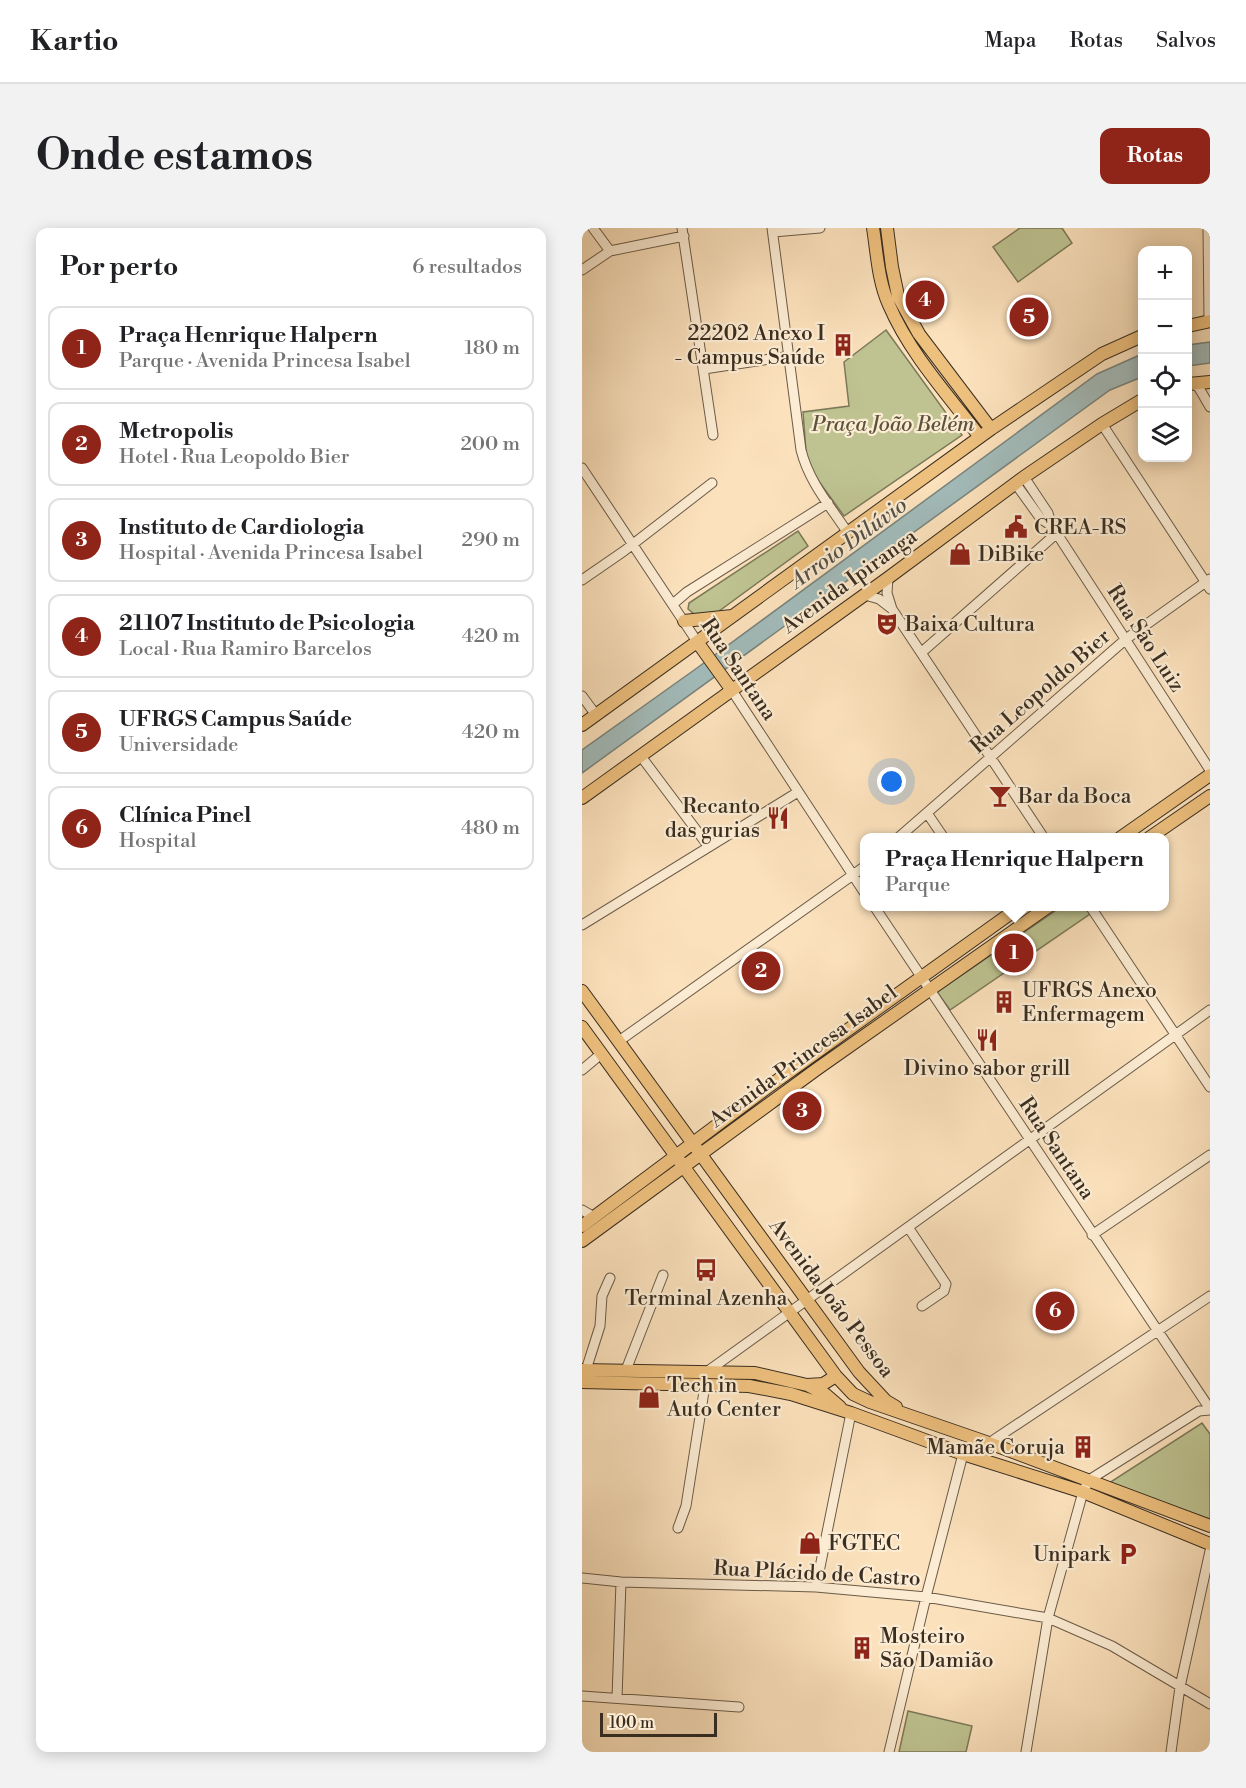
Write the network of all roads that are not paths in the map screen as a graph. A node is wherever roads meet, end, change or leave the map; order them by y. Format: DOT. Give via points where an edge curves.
graph roads {
  1 [pos="593,228"];
  2 [pos="820,228"];
  3 [pos="873,228"];
  4 [pos="887,228"];
  5 [pos="1208,228"];
  6 [pos="772,230"];
  7 [pos="683,232"];
  8 [pos="610,251"];
  9 [pos="582,270"];
  10 [pos="1209,321"];
  11 [pos="1192,325"];
  12 [pos="1138,338"];
  13 [pos="790,356"];
  14 [pos="704,369"];
  15 [pos="1210,382"];
  16 [pos="1192,383"];
  17 [pos="1192,384"];
  18 [pos="1138,403"];
  19 [pos="1210,407"];
  20 [pos="1102,424"];
  21 [pos="991,429"];
  22 [pos="712,435"];
  23 [pos="980,437"];
  24 [pos="582,468"];
  25 [pos="1020,480"];
  26 [pos="712,483"];
  27 [pos="828,503"];
  28 [pos="1054,529"];
  29 [pos="848,533"];
  30 [pos="632,544"];
  31 [pos="888,578"];
  32 [pos="582,580"];
  33 [pos="1209,583"];
  34 [pos="687,592"];
  35 [pos="864,595"];
  36 [pos="673,604"];
  37 [pos="892,609"];
  38 [pos="733,616"];
  39 [pos="683,620"];
  40 [pos="1126,639"];
  41 [pos="700,646"];
  42 [pos="922,652"];
  43 [pos="727,684"];
  44 [pos="582,696"];
  45 [pos="596,715"];
  46 [pos="582,725"];
  47 [pos="640,755"];
  48 [pos="992,758"];
  49 [pos="1210,770"];
  50 [pos="1210,775"];
  51 [pos="798,792"];
  52 [pos="1210,796"];
  53 [pos="582,798"];
  54 [pos="927,813"];
  55 [pos="903,833"];
  56 [pos="941,833"];
  57 [pos="1041,833"];
  58 [pos="1126,833"];
  59 [pos="1155,833"];
  60 [pos="709,847"];
  61 [pos="860,871"];
  62 [pos="854,876"];
  63 [pos="860,886"];
  64 [pos="877,911"];
  65 [pos="1014,911"];
  66 [pos="1042,911"];
  67 [pos="1093,911"];
  68 [pos="582,925"];
  69 [pos="920,977"];
  70 [pos="929,990"];
  71 [pos="582,991"];
  72 [pos="1210,1010"];
  73 [pos="582,1027"];
  74 [pos="1175,1036"];
  75 [pos="619,1041"];
  76 [pos="601,1054"];
  77 [pos="582,1070"];
  78 [pos="1210,1087"];
  79 [pos="1028,1139"];
  80 [pos="692,1143"];
  81 [pos="700,1154"];
  82 [pos="675,1155"];
  83 [pos="1210,1155"];
  84 [pos="683,1166"];
  85 [pos="582,1210"];
  86 [pos="594,1217"];
  87 [pos="582,1226"];
  88 [pos="908,1227"];
  89 [pos="1092,1235"];
  90 [pos="582,1241"];
  91 [pos="663,1275"];
  92 [pos="610,1278"];
  93 [pos="1210,1296"];
  94 [pos="806,1299"];
  95 [pos="922,1306"];
  96 [pos="788,1312"];
  97 [pos="1158,1330"];
  98 [pos="626,1370"];
  99 [pos="708,1371"];
  100 [pos="583,1374"];
  101 [pos="837,1376"];
  102 [pos="705,1385"];
  103 [pos="807,1385"];
  104 [pos="1204,1400"];
  105 [pos="1210,1410"];
  106 [pos="1199,1411"];
  107 [pos="848,1412"];
  108 [pos="904,1413"];
  109 [pos="989,1443"];
  110 [pos="963,1454"];
  111 [pos="1086,1486"];
  112 [pos="1210,1526"];
  113 [pos="678,1528"];
  114 [pos="1210,1544"];
  115 [pos="1210,1551"];
  116 [pos="582,1578"];
  117 [pos="621,1582"];
  118 [pos="816,1587"];
  119 [pos="926,1597"];
  120 [pos="1048,1618"];
  121 [pos="1180,1688"];
  122 [pos="582,1696"];
  123 [pos="617,1698"];
  124 [pos="1210,1704"];
  125 [pos="739,1707"];
  126 [pos="889,1752"];
  127 [pos="1026,1752"];
  128 [pos="1171,1752"];
  1 -- 8 [label="street"];
  2 -- 6 [label="street"];
  3 -- 23 [label="main road" via="888,303 909,345"];
  4 -- 21 [label="main road" via="898,296 919,334"];
  5 -- 10 [label="street"];
  6 -- 13 [label="street"];
  7 -- 8 [label="street"];
  7 -- 14 [label="street"];
  8 -- 9 [label="street"];
  10 -- 11 [label="main road"];
  12 -- 21 [label="main road, Avenida Ipiranga" via="1102,354"];
  13 -- 14 [label="street"];
  13 -- 27 [label="street" via="801,450 814,485"];
  14 -- 22 [label="street"];
  15 -- 16 [label="main road"];
  17 -- 19 [label="street" via="1199,388"];
  18 -- 20 [label="main road, Avenida Ipiranga"];
  20 -- 25 [label="main road, Avenida Ipiranga"];
  20 -- 33 [label="street"];
  21 -- 23 [label="main road, Avenida Ipiranga"];
  23 -- 29 [label="main road, Avenida Ipiranga"];
  24 -- 30 [label="street, Rua Santana"];
  25 -- 28 [label="street, Rua São Luiz" via="1048,513"];
  25 -- 31 [label="main road, Avenida Ipiranga"];
  26 -- 30 [label="street"];
  27 -- 29 [label="street"];
  27 -- 34 [label="street"];
  28 -- 40 [label="street, Rua São Luiz"];
  28 -- 42 [label="street"];
  29 -- 38 [label="main road, Avenida Ipiranga"];
  30 -- 32 [label="street"];
  30 -- 36 [label="street, Rua Santana"];
  31 -- 35 [label="main road, Avenida Ipiranga"];
  31 -- 37 [label="street"];
  33 -- 40 [label="street, Rua Leopoldo Bier"];
  34 -- 36 [label="street"];
  34 -- 39 [label="street"];
  35 -- 37 [label="street" via="879,599"];
  35 -- 43 [label="main road, Avenida Ipiranga"];
  36 -- 39 [label="street, Rua Santana"];
  37 -- 42 [label="street"];
  38 -- 39 [label="main road"];
  38 -- 41 [label="main road, Avenida Ipiranga"];
  39 -- 41 [label="street, Rua Santana"];
  40 -- 48 [label="street, Rua Leopoldo Bier"];
  40 -- 49 [label="street, Rua São Luiz"];
  41 -- 43 [label="main road, Rua Santana"];
  41 -- 45 [label="main road, Avenida Ipiranga"];
  42 -- 48 [label="street"];
  43 -- 47 [label="main road, Avenida Ipiranga"];
  43 -- 51 [label="street, Rua Santana"];
  44 -- 45 [label="street"];
  45 -- 46 [label="main road, Avenida Ipiranga"];
  47 -- 53 [label="main road, Avenida Ipiranga"];
  47 -- 60 [label="street"];
  48 -- 54 [label="street, Rua Leopoldo Bier"];
  48 -- 57 [label="street"];
  50 -- 58 [label="main road"];
  51 -- 60 [label="street"];
  51 -- 62 [label="street, Rua Santana"];
  52 -- 59 [label="main road"];
  54 -- 55 [label="street, Rua Leopoldo Bier"];
  54 -- 56 [label="street"];
  60 -- 68 [label="street"];
  61 -- 62 [label="street"];
  62 -- 63 [label="street, Rua Santana"];
  62 -- 75 [label="street"];
  64 -- 69 [label="street, Rua Santana"];
  65 -- 69 [label="main road, Avenida Princesa Isabel"];
  66 -- 70 [label="main road, Avenida Princesa Isabel"];
  67 -- 74 [label="street"];
  69 -- 70 [label="street, Rua Santana"];
  69 -- 80 [label="main road, Avenida Princesa Isabel"];
  70 -- 79 [label="street, Rua Santana"];
  70 -- 81 [label="main road, Avenida Princesa Isabel"];
  71 -- 75 [label="main road, Avenida João Pessoa"];
  72 -- 74 [label="street"];
  73 -- 76 [label="main road, Avenida João Pessoa"];
  74 -- 78 [label="street"];
  74 -- 79 [label="street"];
  75 -- 80 [label="main road, Avenida João Pessoa"];
  76 -- 77 [label="street"];
  76 -- 82 [label="main road, Avenida João Pessoa"];
  79 -- 88 [label="street"];
  79 -- 89 [label="street, Rua Santana"];
  80 -- 81 [label="main road, Avenida João Pessoa"];
  80 -- 82 [label="main road, Avenida Princesa Isabel"];
  81 -- 84 [label="main road, Avenida Princesa Isabel"];
  81 -- 94 [label="main road, Avenida João Pessoa"];
  82 -- 84 [label="main road, Avenida João Pessoa"];
  82 -- 86 [label="main road, Avenida Princesa Isabel"];
  83 -- 89 [label="street"];
  84 -- 90 [label="main road, Avenida Princesa Isabel"];
  84 -- 96 [label="main road, Avenida João Pessoa"];
  85 -- 86 [label="street"];
  86 -- 87 [label="main road, Avenida Princesa Isabel"];
  88 -- 94 [label="street"];
  88 -- 95 [label="street" via="946,1284 944,1291"];
  89 -- 97 [label="street, Rua Santana"];
  91 -- 98 [label="street"];
  92 -- 100 [label="street" via="602,1296 600,1326"];
  93 -- 97 [label="street"];
  94 -- 96 [label="street"];
  94 -- 108 [label="main road, Avenida João Pessoa" via="859,1372 886,1401"];
  96 -- 99 [label="street"];
  96 -- 101 [label="main road, Avenida João Pessoa"];
  97 -- 104 [label="street, Rua Santana"];
  97 -- 109 [label="street"];
  98 -- 99 [label="main road"];
  98 -- 100 [label="main road"];
  99 -- 103 [label="main road" via="755,1373"];
  100 -- 102 [label="main road"];
  101 -- 103 [label="main road"];
  101 -- 108 [label="main road, Avenida João Pessoa" via="861,1399"];
  102 -- 107 [label="main road" via="791,1394"];
  102 -- 113 [label="street" via="686,1506"];
  103 -- 107 [label="main road"];
  104 -- 105 [label="street, Rua Santana"];
  104 -- 106 [label="street"];
  105 -- 106 [label="street"];
  106 -- 111 [label="street"];
  107 -- 110 [label="main road"];
  107 -- 118 [label="street"];
  108 -- 109 [label="main road"];
  109 -- 110 [label="street"];
  109 -- 111 [label="main road"];
  110 -- 111 [label="main road"];
  110 -- 119 [label="street"];
  111 -- 112 [label="main road"];
  111 -- 114 [label="main road"];
  111 -- 120 [label="street"];
  115 -- 121 [label="street"];
  116 -- 117 [label="street, Rua Plácido de Castro"];
  117 -- 118 [label="street, Rua Plácido de Castro"];
  117 -- 123 [label="street"];
  118 -- 119 [label="street, Rua Plácido de Castro"];
  119 -- 120 [label="street, Rua Plácido de Castro"];
  119 -- 126 [label="street"];
  120 -- 121 [label="street, Rua Plácido de Castro" via="1112,1646"];
  120 -- 127 [label="street"];
  121 -- 124 [label="street, Rua Plácido de Castro"];
  121 -- 128 [label="street"];
  122 -- 123 [label="street"];
  123 -- 125 [label="street"];
}
